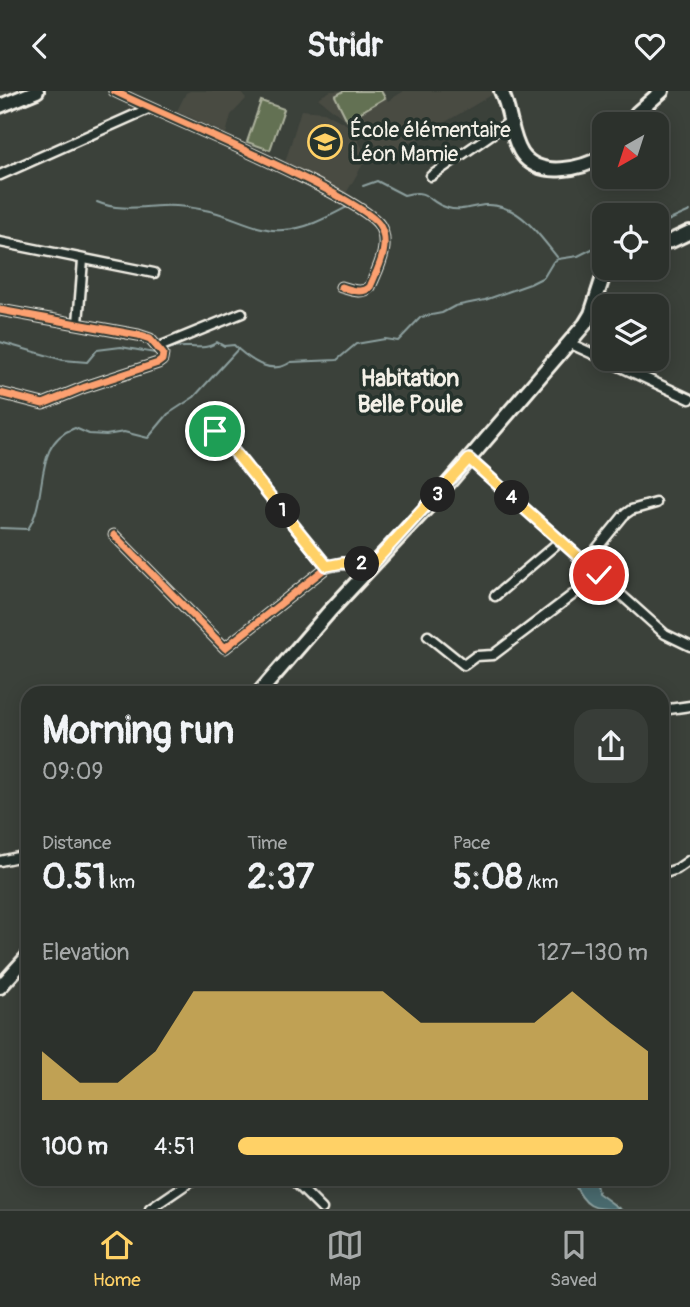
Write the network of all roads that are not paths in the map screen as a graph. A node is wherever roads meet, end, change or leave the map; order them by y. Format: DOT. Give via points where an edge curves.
graph roads {
  1 [pos="37,91"];
  2 [pos="114,91"];
  3 [pos="500,91"];
  4 [pos="662,91"];
  5 [pos="0,106"];
  6 [pos="148,109"];
  7 [pos="639,112"];
  8 [pos="512,120"];
  9 [pos="592,162"];
  10 [pos="0,175"];
  11 [pos="431,176"];
  12 [pos="690,232"];
  13 [pos="669,241"];
  14 [pos="0,242"];
  15 [pos="83,260"];
  16 [pos="155,273"];
  17 [pos="602,280"];
  18 [pos="341,287"];
  19 [pos="0,310"];
  20 [pos="242,313"];
  21 [pos="78,323"];
  22 [pos="569,343"];
  23 [pos="159,347"];
  24 [pos="592,354"];
  25 [pos="630,371"];
  26 [pos="0,393"];
  27 [pos="690,399"];
  28 [pos="203,437"];
  29 [pos="469,459"];
  30 [pos="656,503"];
  31 [pos="114,535"];
  32 [pos="560,541"];
  33 [pos="585,563"];
  34 [pos="373,564"];
  35 [pos="327,566"];
  36 [pos="599,575"];
  37 [pos="495,596"];
  38 [pos="428,636"];
  39 [pos="690,646"];
  40 [pos="265,686"];
  41 [pos="690,706"];
  42 [pos="669,709"];
  43 [pos="21,857"];
  44 [pos="690,860"];
  45 [pos="0,862"];
  46 [pos="669,872"];
  47 [pos="21,963"];
  48 [pos="0,987"];
  49 [pos="184,1186"];
  50 [pos="299,1186"];
  51 [pos="150,1209"];
  52 [pos="322,1209"];
  1 -- 5 [label="main road"];
  2 -- 6 [label="street"];
  3 -- 8 [label="main road"];
  4 -- 7 [label="main road"];
  6 -- 10 [label="street"];
  6 -- 18 [label="street" via="367,213 380,225 384,252 367,290"];
  8 -- 9 [label="main road" via="523,154 531,162 569,169"];
  8 -- 11 [label="street"];
  12 -- 13 [label="main road"];
  14 -- 15 [label="street"];
  15 -- 16 [label="street"];
  15 -- 21 [label="street"];
  17 -- 22 [label="main road" via="591,314"];
  19 -- 21 [label="street"];
  20 -- 23 [label="street"];
  21 -- 23 [label="street" via="138,335"];
  22 -- 24 [label="street"];
  22 -- 29 [label="main road"];
  23 -- 26 [label="street" via="163,354 158,363 43,404"];
  25 -- 27 [label="street"];
  28 -- 35 [label="street" via="219,433"];
  29 -- 32 [label="street"];
  29 -- 34 [label="main road"];
  30 -- 33 [label="street" via="624,515"];
  31 -- 35 [label="street" via="225,648"];
  32 -- 33 [label="street"];
  32 -- 37 [label="street"];
  33 -- 36 [label="street"];
  34 -- 35 [label="street"];
  34 -- 40 [label="main road"];
  36 -- 38 [label="street" via="492,655 476,656 464,665"];
  36 -- 39 [label="street" via="665,634"];
  41 -- 42 [label="street"];
  43 -- 45 [label="street"];
  44 -- 46 [label="street"];
  47 -- 48 [label="main road"];
  49 -- 51 [label="street"];
  50 -- 52 [label="street"];
}
